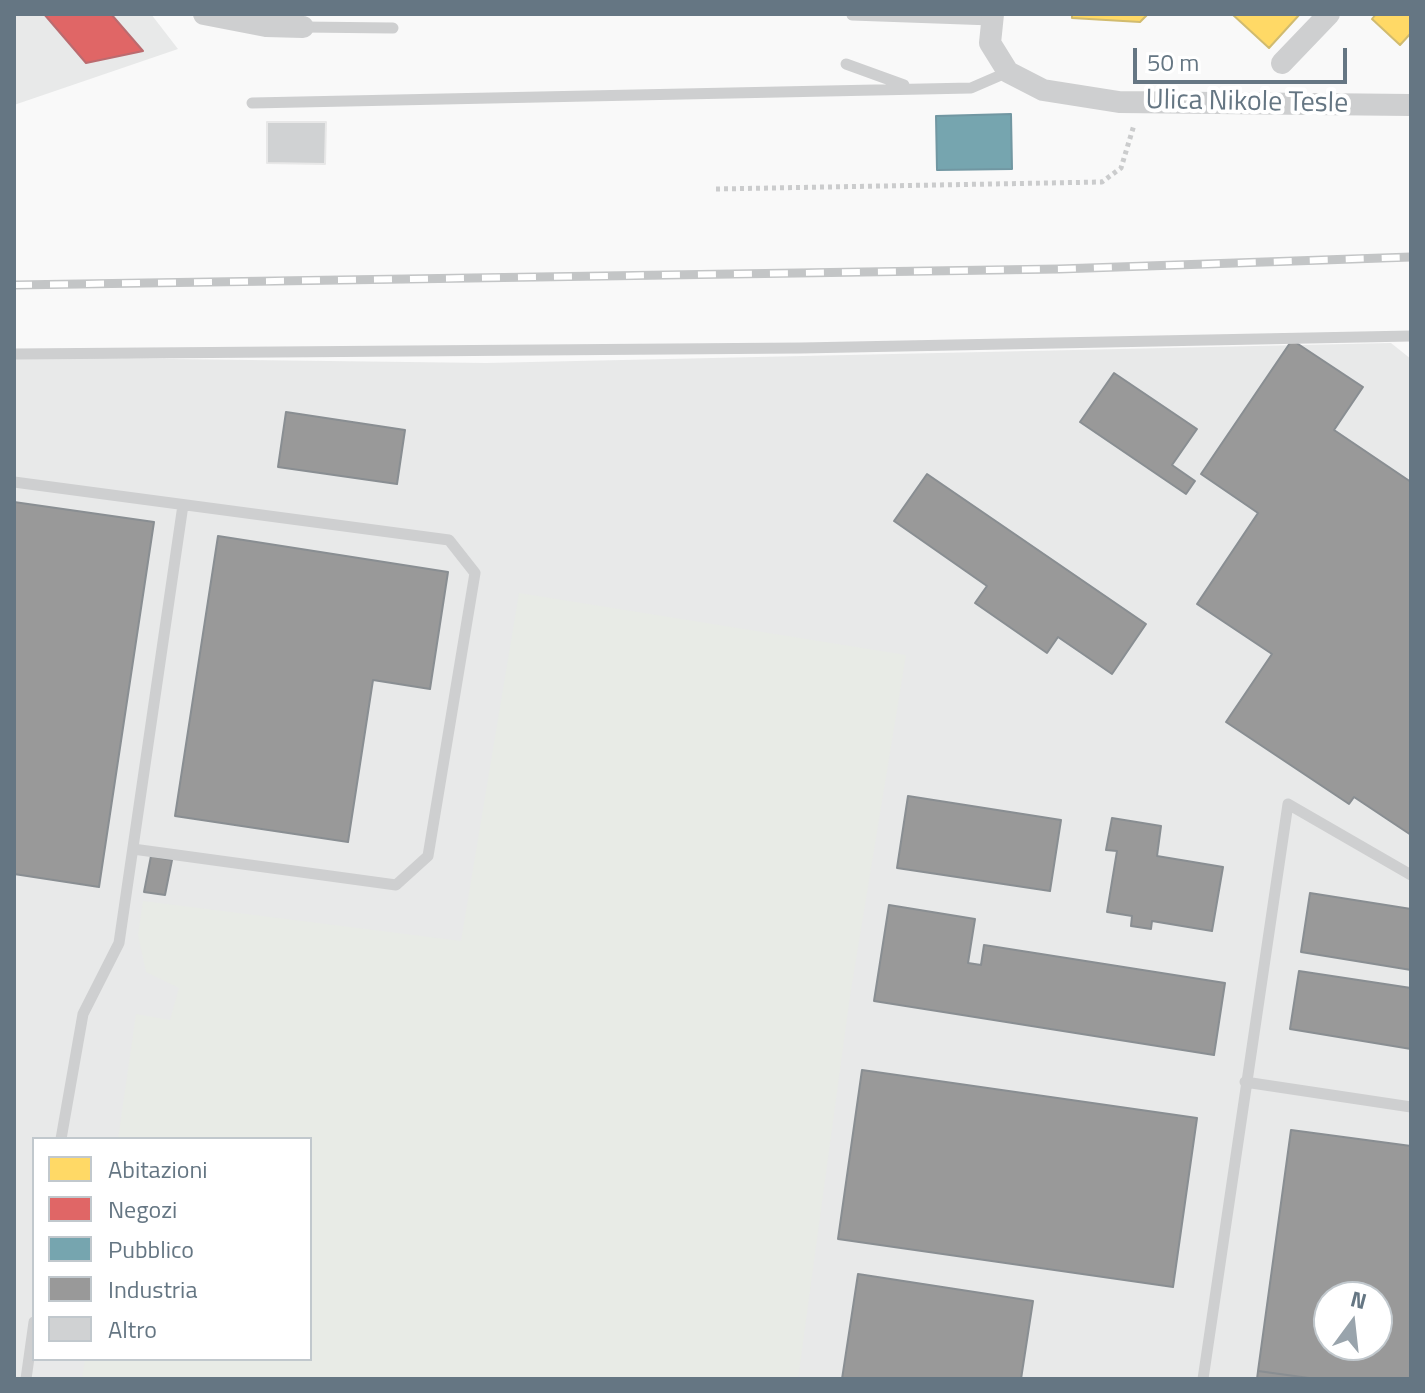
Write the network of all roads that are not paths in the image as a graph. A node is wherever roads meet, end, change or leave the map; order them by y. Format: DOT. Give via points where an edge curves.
graph roads {
  1 [pos="204,14"];
  2 [pos="1329,14"];
  3 [pos="852,15"];
  4 [pos="993,17"];
  5 [pos="303,27"];
  6 [pos="393,28"];
  7 [pos="1282,63"];
  8 [pos="846,64"];
  9 [pos="1008,72"];
  10 [pos="912,88"];
  11 [pos="252,103"];
  12 [pos="1411,105"];
  13 [pos="1411,336"];
  14 [pos="14,354"];
  15 [pos="14,482"];
  16 [pos="183,505"];
  17 [pos="133,849"];
  18 [pos="1411,875"];
  19 [pos="1245,1082"];
  20 [pos="1411,1107"];
  21 [pos="61,1137"];
  22 [pos="32,1336"];
  23 [pos="26,1379"];
  24 [pos="1203,1379"];
  1 -- 5 [label="street"];
  2 -- 7 [label="street"];
  3 -- 4 [label="lane"];
  4 -- 9 [label="street" via="990,43"];
  5 -- 6 [label="lane"];
  8 -- 10 [label="lane"];
  9 -- 10 [label="lane" via="971,88"];
  9 -- 12 [label="street, Ulica Nikole Tesle" via="1043,90 1139,102"];
  10 -- 11 [label="lane"];
  13 -- 14 [label="lane"];
  15 -- 16 [label="lane"];
  16 -- 17 [label="lane"];
  16 -- 17 [label="lane" via="449,540 475,573 428,856 396,885"];
  17 -- 21 [label="lane" via="119,943 83,1014"];
  18 -- 19 [label="lane" via="1288,804"];
  19 -- 20 [label="lane"];
  19 -- 24 [label="lane"];
  22 -- 23 [label="lane"];
}
